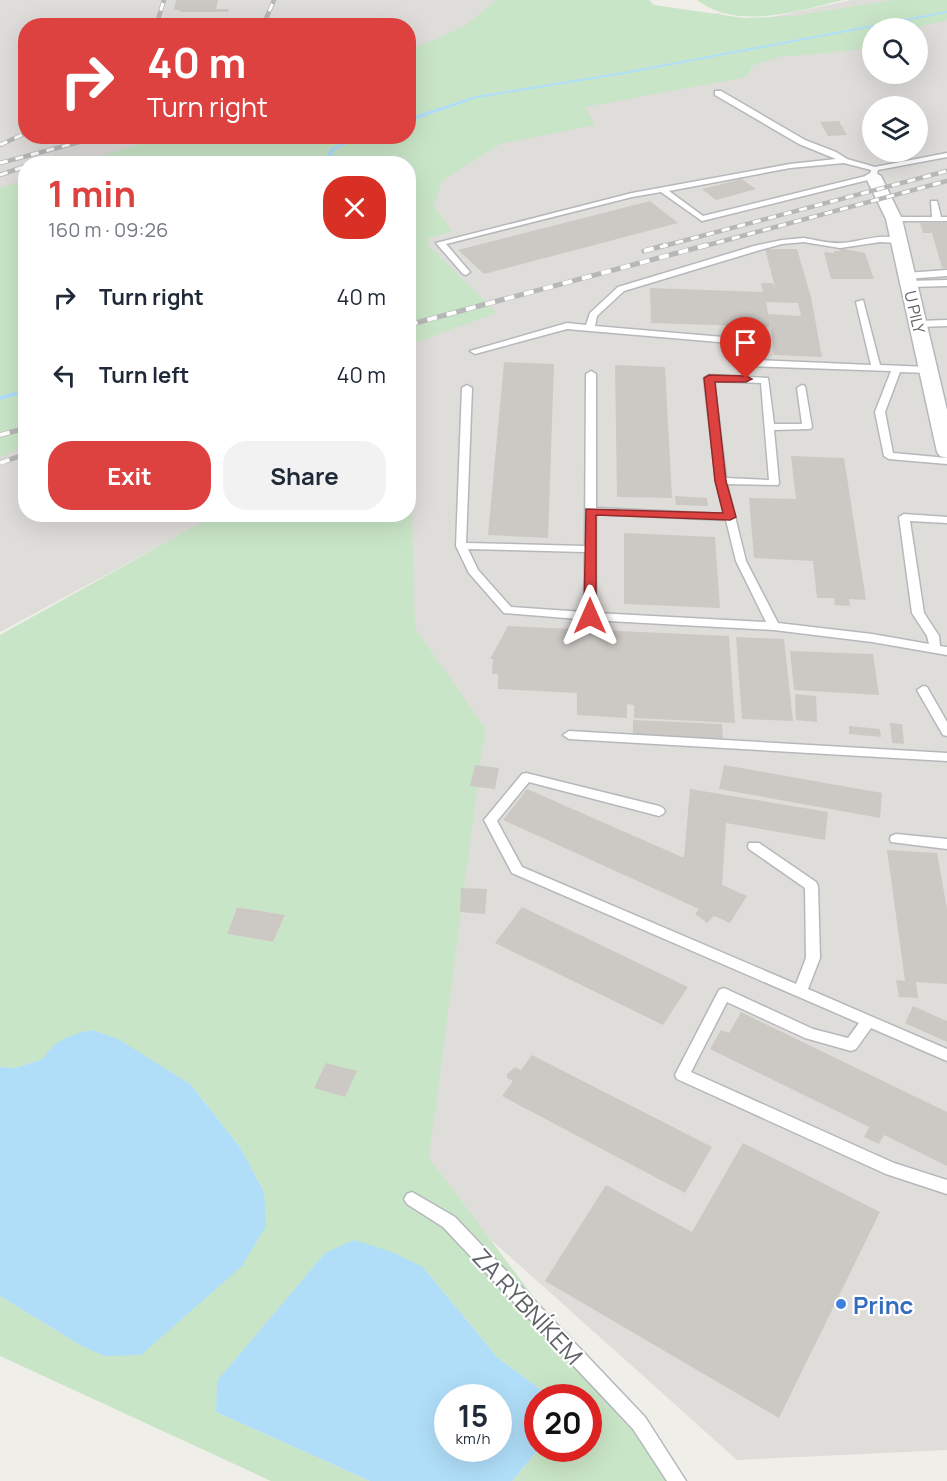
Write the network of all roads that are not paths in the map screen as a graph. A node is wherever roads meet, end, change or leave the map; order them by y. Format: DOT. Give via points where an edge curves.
graph roads {
  1 [pos="718,93"];
  2 [pos="947,155"];
  3 [pos="843,161"];
  4 [pos="874,172"];
  5 [pos="664,191"];
  6 [pos="934,203"];
  7 [pos="894,219"];
  8 [pos="937,219"];
  9 [pos="947,219"];
  10 [pos="899,242"];
  11 [pos="466,272"];
  12 [pos="947,273"];
  13 [pos="907,280"];
  14 [pos="947,283"];
  15 [pos="860,302"];
  16 [pos="918,324"];
  17 [pos="947,324"];
  18 [pos="590,328"];
  19 [pos="476,351"];
  20 [pos="876,368"];
  21 [pos="896,369"];
  22 [pos="928,370"];
  23 [pos="591,374"];
  24 [pos="466,388"];
  25 [pos="802,388"];
  26 [pos="770,427"];
  27 [pos="947,452"];
  28 [pos="947,460"];
  29 [pos="721,481"];
  30 [pos="590,511"];
  31 [pos="730,517"];
  32 [pos="947,520"];
  33 [pos="460,546"];
  34 [pos="590,549"];
  35 [pos="590,616"];
  36 [pos="774,626"];
  37 [pos="935,649"];
  38 [pos="947,651"];
  39 [pos="923,690"];
  40 [pos="947,732"];
  41 [pos="569,735"];
  42 [pos="947,757"];
  43 [pos="659,811"];
  44 [pos="896,839"];
  45 [pos="947,844"];
  46 [pos="754,846"];
  47 [pos="800,991"];
  48 [pos="868,1021"];
  49 [pos="947,1055"];
  50 [pos="947,1187"];
  51 [pos="412,1199"];
  52 [pos="677,1481"];
  1 -- 3 [label="lane"];
  2 -- 4 [label="lane" via="887,165"];
  3 -- 4 [label="lane"];
  3 -- 5 [label="lane" via="790,166"];
  4 -- 5 [label="lane" via="702,219"];
  4 -- 7 [label="street, U PILY"];
  5 -- 11 [label="lane" via="632,195 440,243"];
  6 -- 8 [label="lane"];
  7 -- 8 [label="lane"];
  7 -- 10 [label="street, U PILY"];
  8 -- 9 [label="lane"];
  10 -- 13 [label="street, U PILY"];
  10 -- 18 [label="lane" via="880,240 840,246 804,240 757,248 621,289 592,315"];
  12 -- 13 [label="lane"];
  13 -- 14 [label="lane"];
  13 -- 16 [label="street, U PILY"];
  15 -- 20 [label="lane"];
  16 -- 17 [label="lane"];
  16 -- 22 [label="street, U PILY"];
  18 -- 19 [label="lane" via="567,326"];
  18 -- 20 [label="lane" via="746,342 750,363"];
  20 -- 21 [label="lane"];
  21 -- 22 [label="lane"];
  21 -- 28 [label="lane" via="880,412 889,456"];
  22 -- 27 [label="street, U PILY"];
  23 -- 30 [label="lane"];
  24 -- 33 [label="lane"];
  25 -- 26 [label="lane" via="807,427"];
  26 -- 29 [label="lane" via="774,483"];
  26 -- 29 [label="lane" via="765,380 709,378"];
  29 -- 31 [label="lane"];
  30 -- 31 [label="lane"];
  30 -- 34 [label="lane"];
  31 -- 36 [label="lane" via="741,561"];
  32 -- 37 [label="lane" via="904,517 918,613 933,636"];
  33 -- 34 [label="lane"];
  33 -- 35 [label="lane" via="473,571 508,610"];
  34 -- 35 [label="lane"];
  35 -- 36 [label="lane"];
  36 -- 37 [label="lane"];
  37 -- 38 [label="lane"];
  39 -- 40 [label="lane"];
  41 -- 42 [label="lane"];
  43 -- 47 [label="lane" via="526,777 490,820 517,870"];
  44 -- 45 [label="lane"];
  46 -- 47 [label="lane" via="810,886 813,958"];
  47 -- 48 [label="lane"];
  48 -- 49 [label="lane"];
  48 -- 50 [label="lane" via="851,1045 810,1034 724,994 682,1075 891,1169"];
  51 -- 52 [label="lane, ZA RYBNÍKEM" via="449,1222 639,1423"];
}
